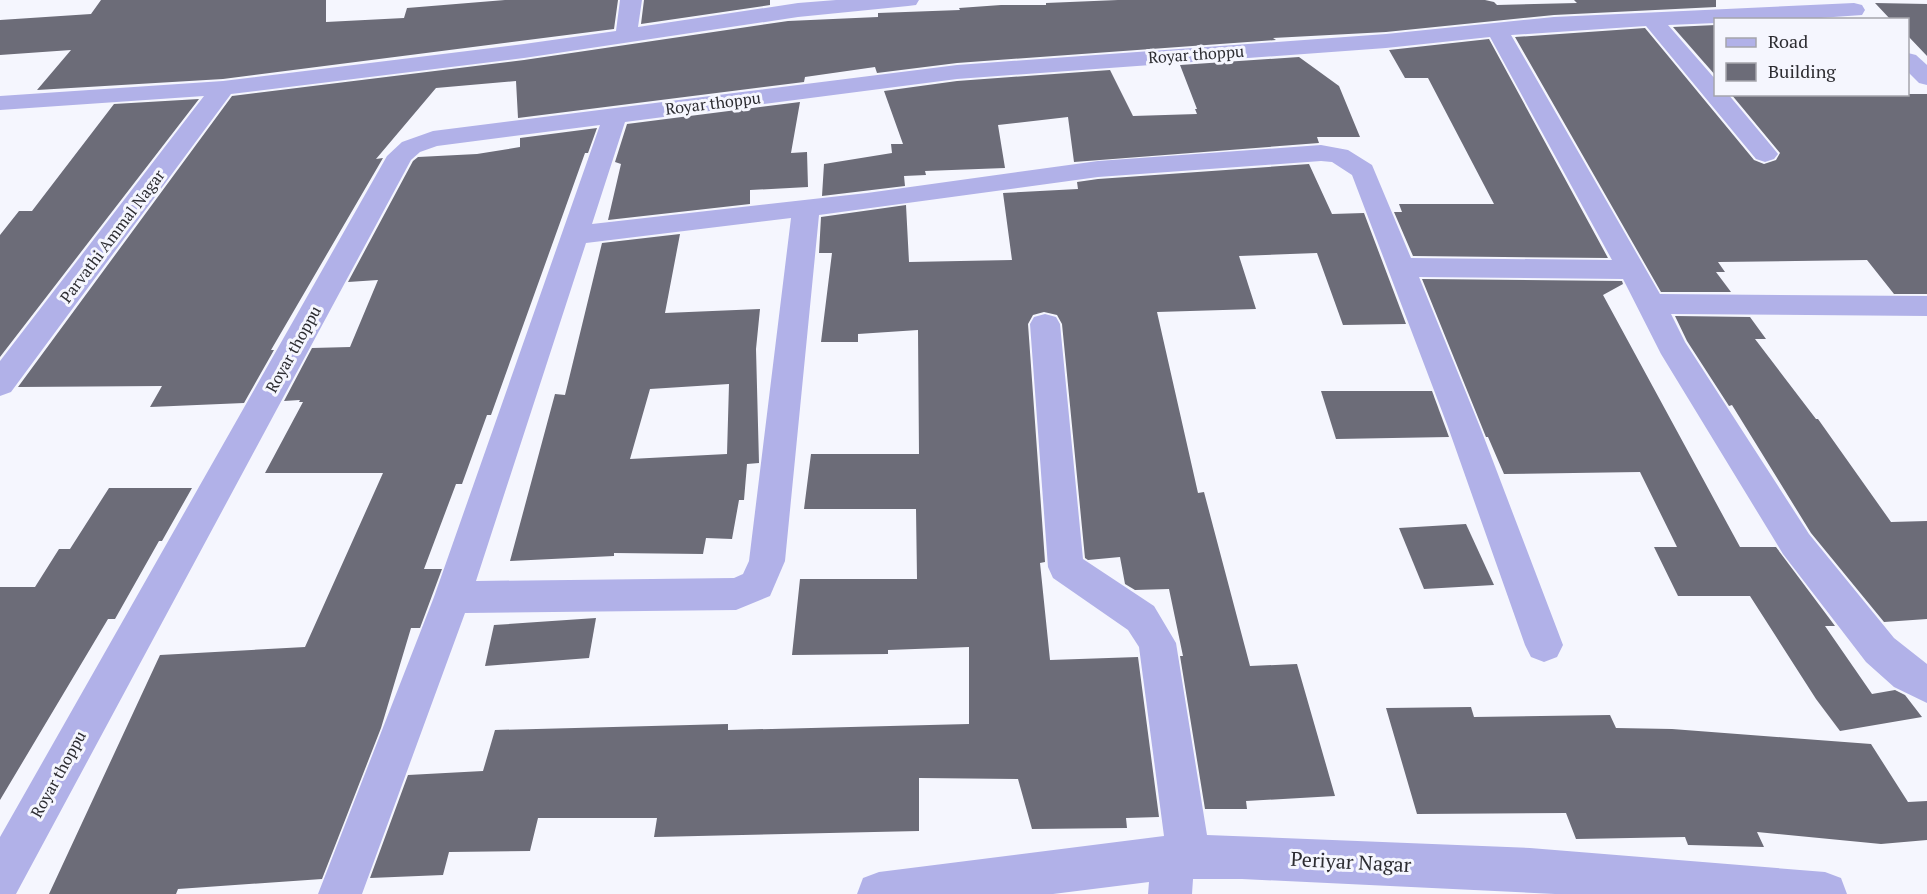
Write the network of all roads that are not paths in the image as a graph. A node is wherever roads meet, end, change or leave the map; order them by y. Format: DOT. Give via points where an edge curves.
graph roads {
  1 [pos="631,0"];
  2 [pos="908,0"];
  3 [pos="798,5"];
  4 [pos="1854,10"];
  5 [pos="1652,20"];
  6 [pos="1497,30"];
  7 [pos="626,36"];
  8 [pos="1909,61"];
  9 [pos="1927,78"];
  10 [pos="223,88"];
  11 [pos="1714,94"];
  12 [pos="1716,96"];
  13 [pos="0,104"];
  14 [pos="615,116"];
  15 [pos="1765,154"];
  16 [pos="806,208"];
  17 [pos="575,235"];
  18 [pos="1401,267"];
  19 [pos="1630,270"];
  20 [pos="1651,304"];
  21 [pos="1927,306"];
  22 [pos="1045,324"];
  23 [pos="0,384"];
  24 [pos="452,597"];
  25 [pos="1544,645"];
  26 [pos="1927,685"];
  27 [pos="1177,869"];
  28 [pos="0,880"];
  29 [pos="1532,882"];
  30 [pos="340,894"];
  31 [pos="879,894"];
  32 [pos="1825,894"];
  1 -- 7 [label="street"];
  2 -- 3 [label="street"];
  3 -- 7 [label="street"];
  4 -- 5 [label="street, Royar thoppu"];
  5 -- 6 [label="street, Royar thoppu"];
  5 -- 11 [label="street"];
  6 -- 14 [label="street, Royar thoppu" via="957,72"];
  6 -- 19 [label="street"];
  7 -- 10 [label="street"];
  8 -- 9 [label="street"];
  10 -- 13 [label="street"];
  10 -- 23 [label="street, Parvathi Ammal Nagar"];
  12 -- 15 [label="street"];
  14 -- 17 [label="street"];
  14 -- 28 [label="street, Royar thoppu" via="433,139 400,156"];
  16 -- 17 [label="street"];
  16 -- 18 [label="street" via="1098,169 1321,153 1340,155 1363,171"];
  16 -- 24 [label="street" via="767,561 757,585 733,594"];
  17 -- 24 [label="street"];
  18 -- 19 [label="street"];
  18 -- 25 [label="street"];
  19 -- 20 [label="street"];
  20 -- 21 [label="street"];
  20 -- 26 [label="street" via="1672,346 1796,544 1880,650"];
  22 -- 27 [label="street" via="1066,567 1141,618 1157,643"];
  24 -- 30 [label="street"];
  27 -- 29 [label="street, Periyar Nagar" via="1242,857"];
  27 -- 31 [label="street, Periyar Nagar"];
  29 -- 32 [label="street, Periyar Nagar"];
}
